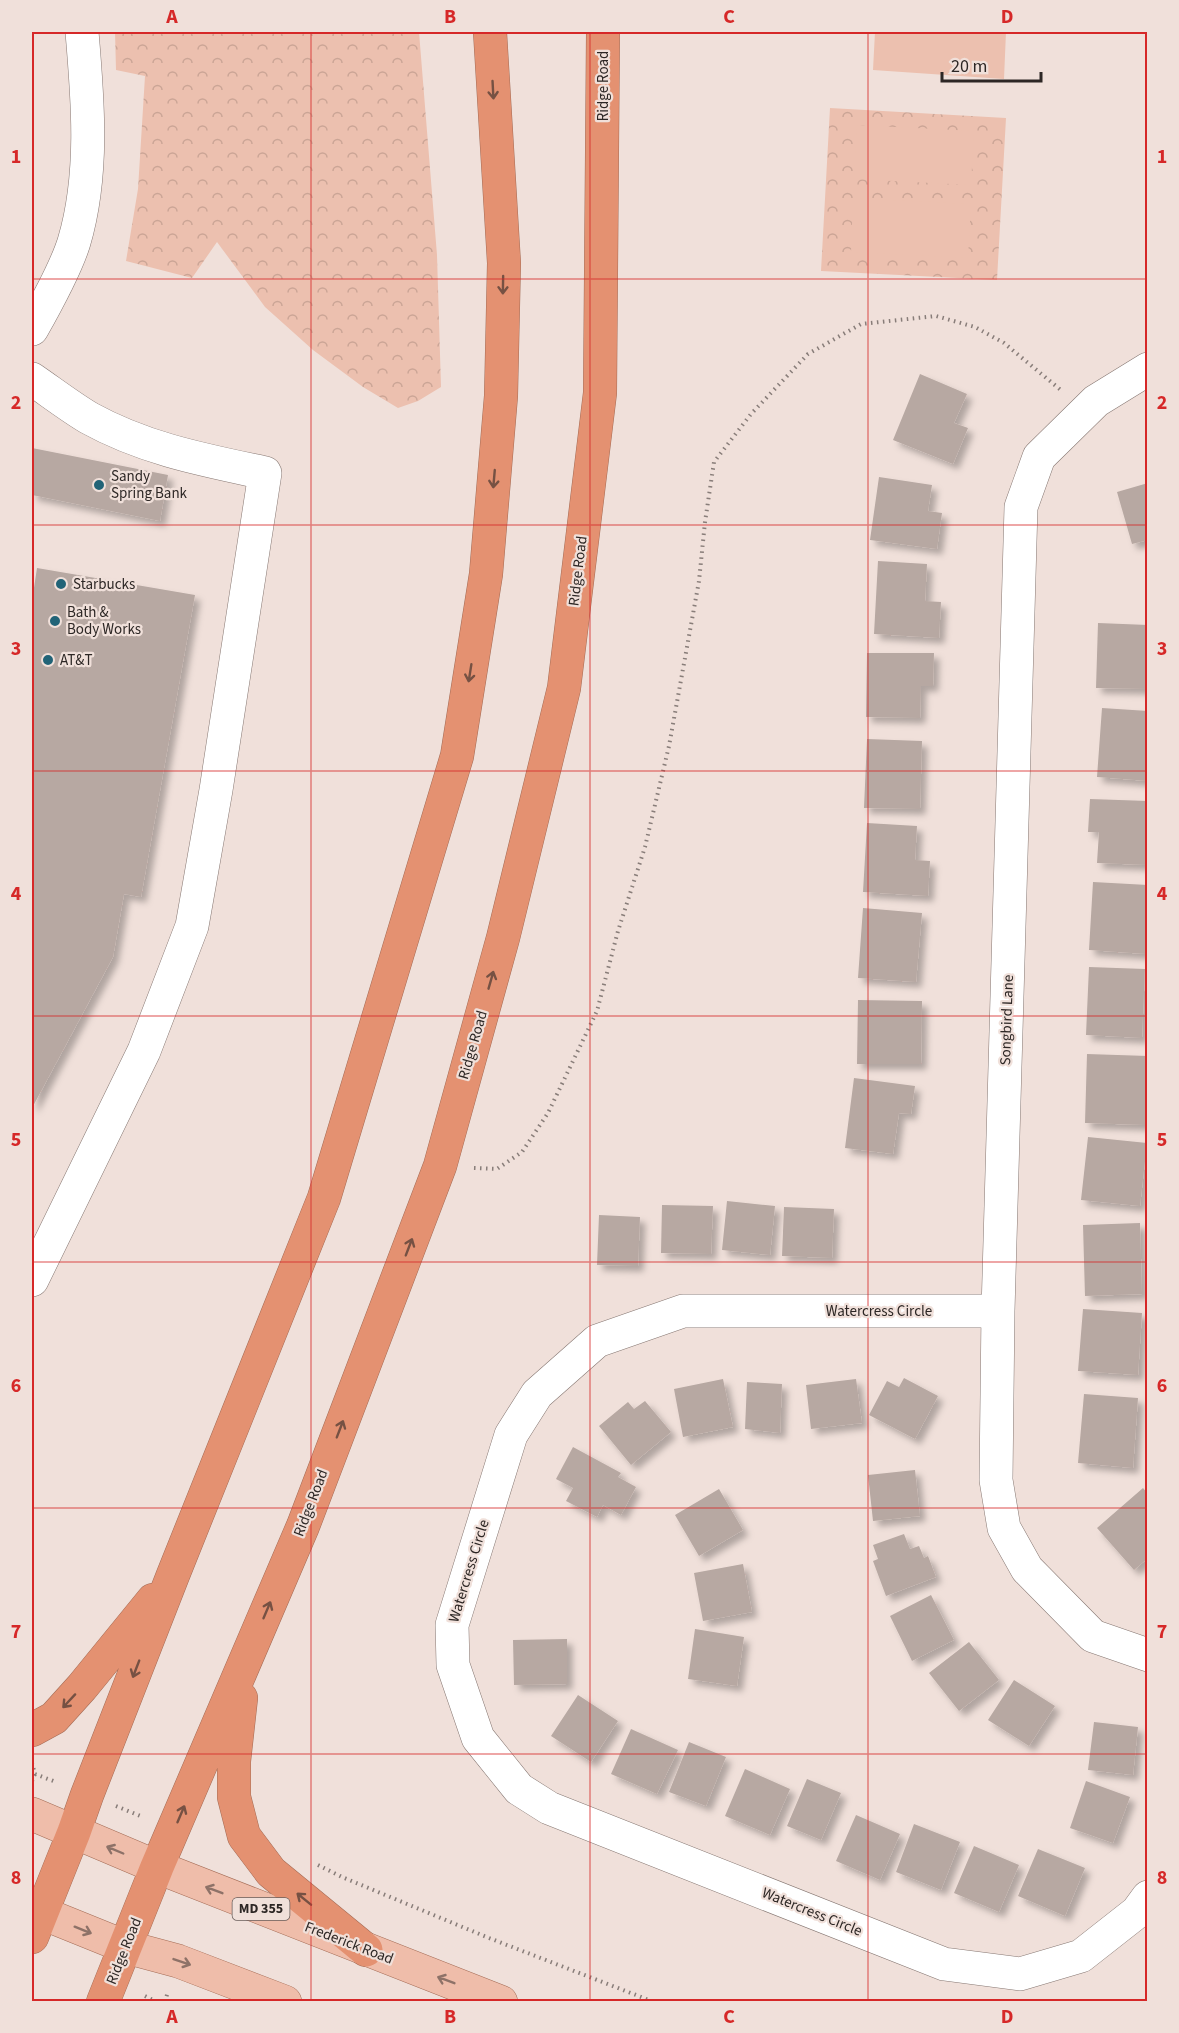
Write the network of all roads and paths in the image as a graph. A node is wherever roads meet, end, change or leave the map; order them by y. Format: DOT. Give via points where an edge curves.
graph roads {
  1 [pos="82,32"];
  2 [pos="490,32"];
  3 [pos="603,32"];
  4 [pos="32,329"];
  5 [pos="1148,369"];
  6 [pos="32,379"];
  7 [pos="1085,411"];
  8 [pos="440,1166"];
  9 [pos="32,1280"];
  10 [pos="998,1311"];
  11 [pos="173,1575"];
  12 [pos="1148,1655"];
  13 [pos="244,1664"];
  14 [pos="32,1730"];
  15 [pos="32,1761"];
  16 [pos="35,1774"];
  17 [pos="32,1782"];
  18 [pos="57,1782"];
  19 [pos="127,1811"];
  20 [pos="32,1814"];
  21 [pos="151,1821"];
  22 [pos="74,1832"];
  23 [pos="317,1864"];
  24 [pos="157,1868"];
  25 [pos="1148,1897"];
  26 [pos="35,1920"];
  27 [pos="126,1947"];
  28 [pos="366,1950"];
  29 [pos="145,1996"];
  30 [pos="103,2001"];
  31 [pos="157,2001"];
  32 [pos="285,2001"];
  33 [pos="501,2001"];
  34 [pos="654,2001"];
  1 -- 4 [label="street" via="87,94 84,194 73,243"];
  2 -- 11 [label="highway, one-way" via="504,263 501,396 486,574 457,756 324,1198"];
  8 -- 3 [label="highway, Ridge Road, one-way" via="503,938 564,688 600,393"];
  5 -- 7 [label="street, Songbird Lane"];
  6 -- 9 [label="street" via="89,417 135,439 183,456 266,473 192,926 144,1050"];
  7 -- 8 [label="path" via="1004,343 975,327 936,316 861,324 808,354 751,414 714,462 699,581 669,746 645,848 597,1011 548,1113 522,1152 497,1169"];
  7 -- 10 [label="street, Songbird Lane" via="1039,457 1021,507"];
  13 -- 8 [label="highway, Ridge Road, one-way" via="303,1526"];
  10 -- 12 [label="street, Songbird Lane" via="996,1480 1004,1528 1027,1569 1093,1636"];
  10 -- 25 [label="street, Watercress Circle" via="683,1311 597,1341 537,1395 510,1435 452,1625 453,1665 478,1738 519,1789 549,1808 944,1964 1020,1974 1081,1956 1137,1912"];
  11 -- 14 [label="highway, one-way" via="54,1718"];
  11 -- 22 [label="highway, one-way"];
  24 -- 13 [label="highway, Ridge Road, one-way"];
  28 -- 13 [label="highway, one-way" via="271,1872 244,1836 234,1797"];
  15 -- 16 [label="path"];
  16 -- 17 [label="path"];
  16 -- 18 [label="path"];
  19 -- 21 [label="path"];
  20 -- 22 [label="main road, Frederick Road / MD 355"];
  24 -- 22 [label="main road, Frederick Road / MD 355, one-way"];
  22 -- 26 [label="highway"];
  23 -- 34 [label="path" via="489,1938"];
  24 -- 27 [label="highway, Ridge Road"];
  28 -- 24 [label="main road, Frederick Road / MD 355, one-way"];
  26 -- 27 [label="main road, one-way"];
  27 -- 30 [label="highway, Ridge Road"];
  27 -- 32 [label="main road, one-way" via="178,1960"];
  33 -- 28 [label="main road, Frederick Road / MD 355, one-way"];
  29 -- 31 [label="path"];
}
